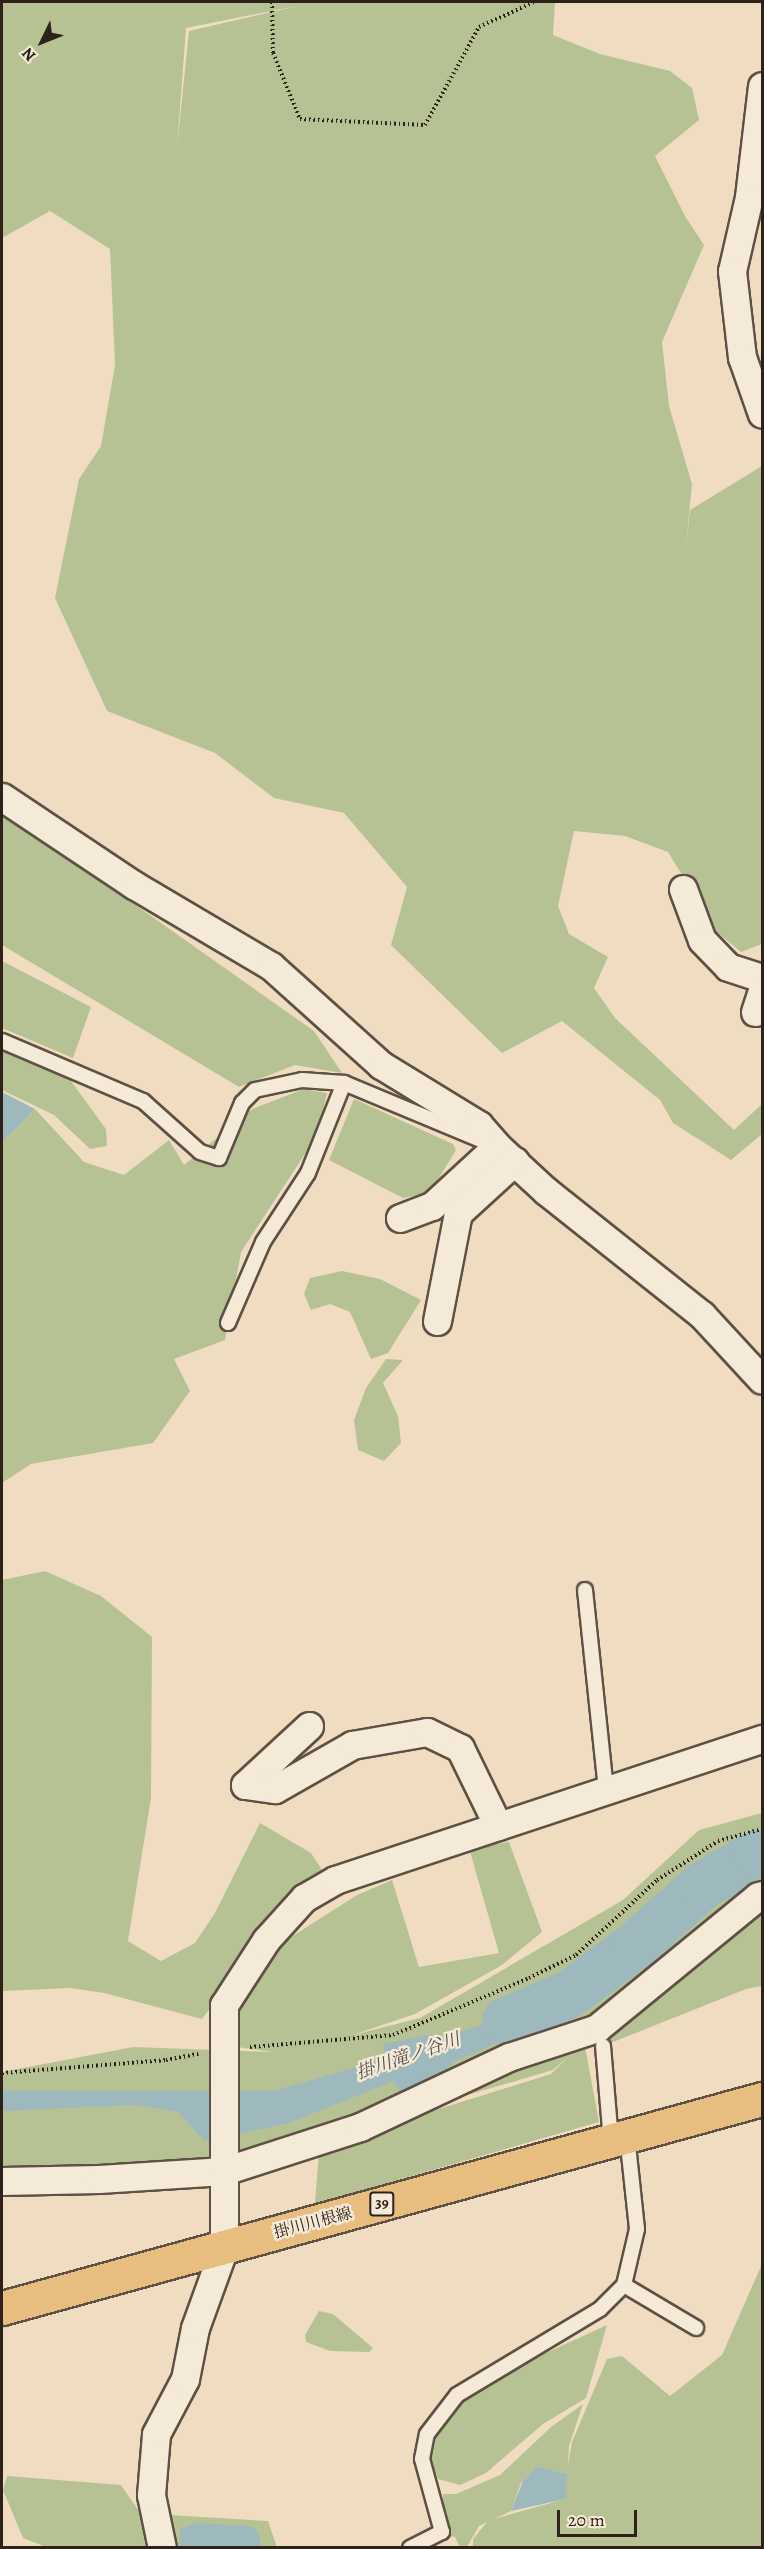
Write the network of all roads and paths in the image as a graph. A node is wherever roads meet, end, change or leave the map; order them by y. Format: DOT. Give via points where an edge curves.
graph roads {
  1 [pos="272,2"];
  2 [pos="534,2"];
  3 [pos="762,86"];
  4 [pos="762,414"];
  5 [pos="2,797"];
  6 [pos="683,889"];
  7 [pos="762,978"];
  8 [pos="2,1041"];
  9 [pos="344,1083"];
  10 [pos="506,1153"];
  11 [pos="399,1218"];
  12 [pos="437,1321"];
  13 [pos="228,1323"];
  14 [pos="762,1380"];
  15 [pos="585,1590"];
  16 [pos="309,1726"];
  17 [pos="762,1739"];
  18 [pos="606,1790"];
  19 [pos="498,1826"];
  20 [pos="762,1829"];
  21 [pos="762,1895"];
  22 [pos="603,2046"];
  23 [pos="225,2049"];
  24 [pos="2,2073"];
  25 [pos="762,2099"];
  26 [pos="619,2139"];
  27 [pos="224,2171"];
  28 [pos="2,2181"];
  29 [pos="224,2248"];
  30 [pos="624,2285"];
  31 [pos="2,2308"];
  32 [pos="696,2328"];
  33 [pos="162,2547"];
  34 [pos="410,2547"];
  1 -- 2 [label="path" via="273,53 300,119 426,125 479,27"];
  3 -- 4 [label="street" via="749,197 732,271 742,357"];
  5 -- 10 [label="street" via="134,885 272,966 381,1065 462,1113"];
  6 -- 7 [label="street" via="702,940 728,967"];
  8 -- 9 [label="lane" via="143,1101 200,1152 219,1158 242,1103 255,1090 302,1080"];
  9 -- 10 [label="lane"];
  9 -- 13 [label="lane" via="308,1173 263,1242"];
  10 -- 11 [label="street" via="432,1206"];
  10 -- 12 [label="street" via="458,1214"];
  10 -- 14 [label="street" via="546,1191 702,1315"];
  15 -- 18 [label="lane"];
  16 -- 19 [label="street" via="245,1785 275,1789 352,1745 427,1732 460,1748"];
  17 -- 18 [label="street"];
  18 -- 19 [label="street"];
  19 -- 23 [label="street" via="335,1880 304,1898 266,1940 224,2005"];
  20 -- 23 [label="path" via="718,1841 657,1880 576,1955 393,2035"];
  21 -- 27 [label="street" via="597,2028 508,2057 360,2127"];
  22 -- 26 [label="lane"];
  23 -- 24 [label="path" via="166,2060"];
  23 -- 27 [label="street"];
  25 -- 26 [label="main road, 掛川川根線 / 39"];
  26 -- 29 [label="main road, 掛川川根線 / 39"];
  26 -- 30 [label="lane" via="637,2229"];
  27 -- 28 [label="street"];
  27 -- 29 [label="street"];
  29 -- 31 [label="main road, 掛川川根線 / 39"];
  29 -- 33 [label="street" via="195,2328 185,2379 156,2434 150,2495"];
  30 -- 32 [label="lane"];
  30 -- 34 [label="lane" via="600,2309 456,2395 427,2434 422,2459 442,2532"];
}
